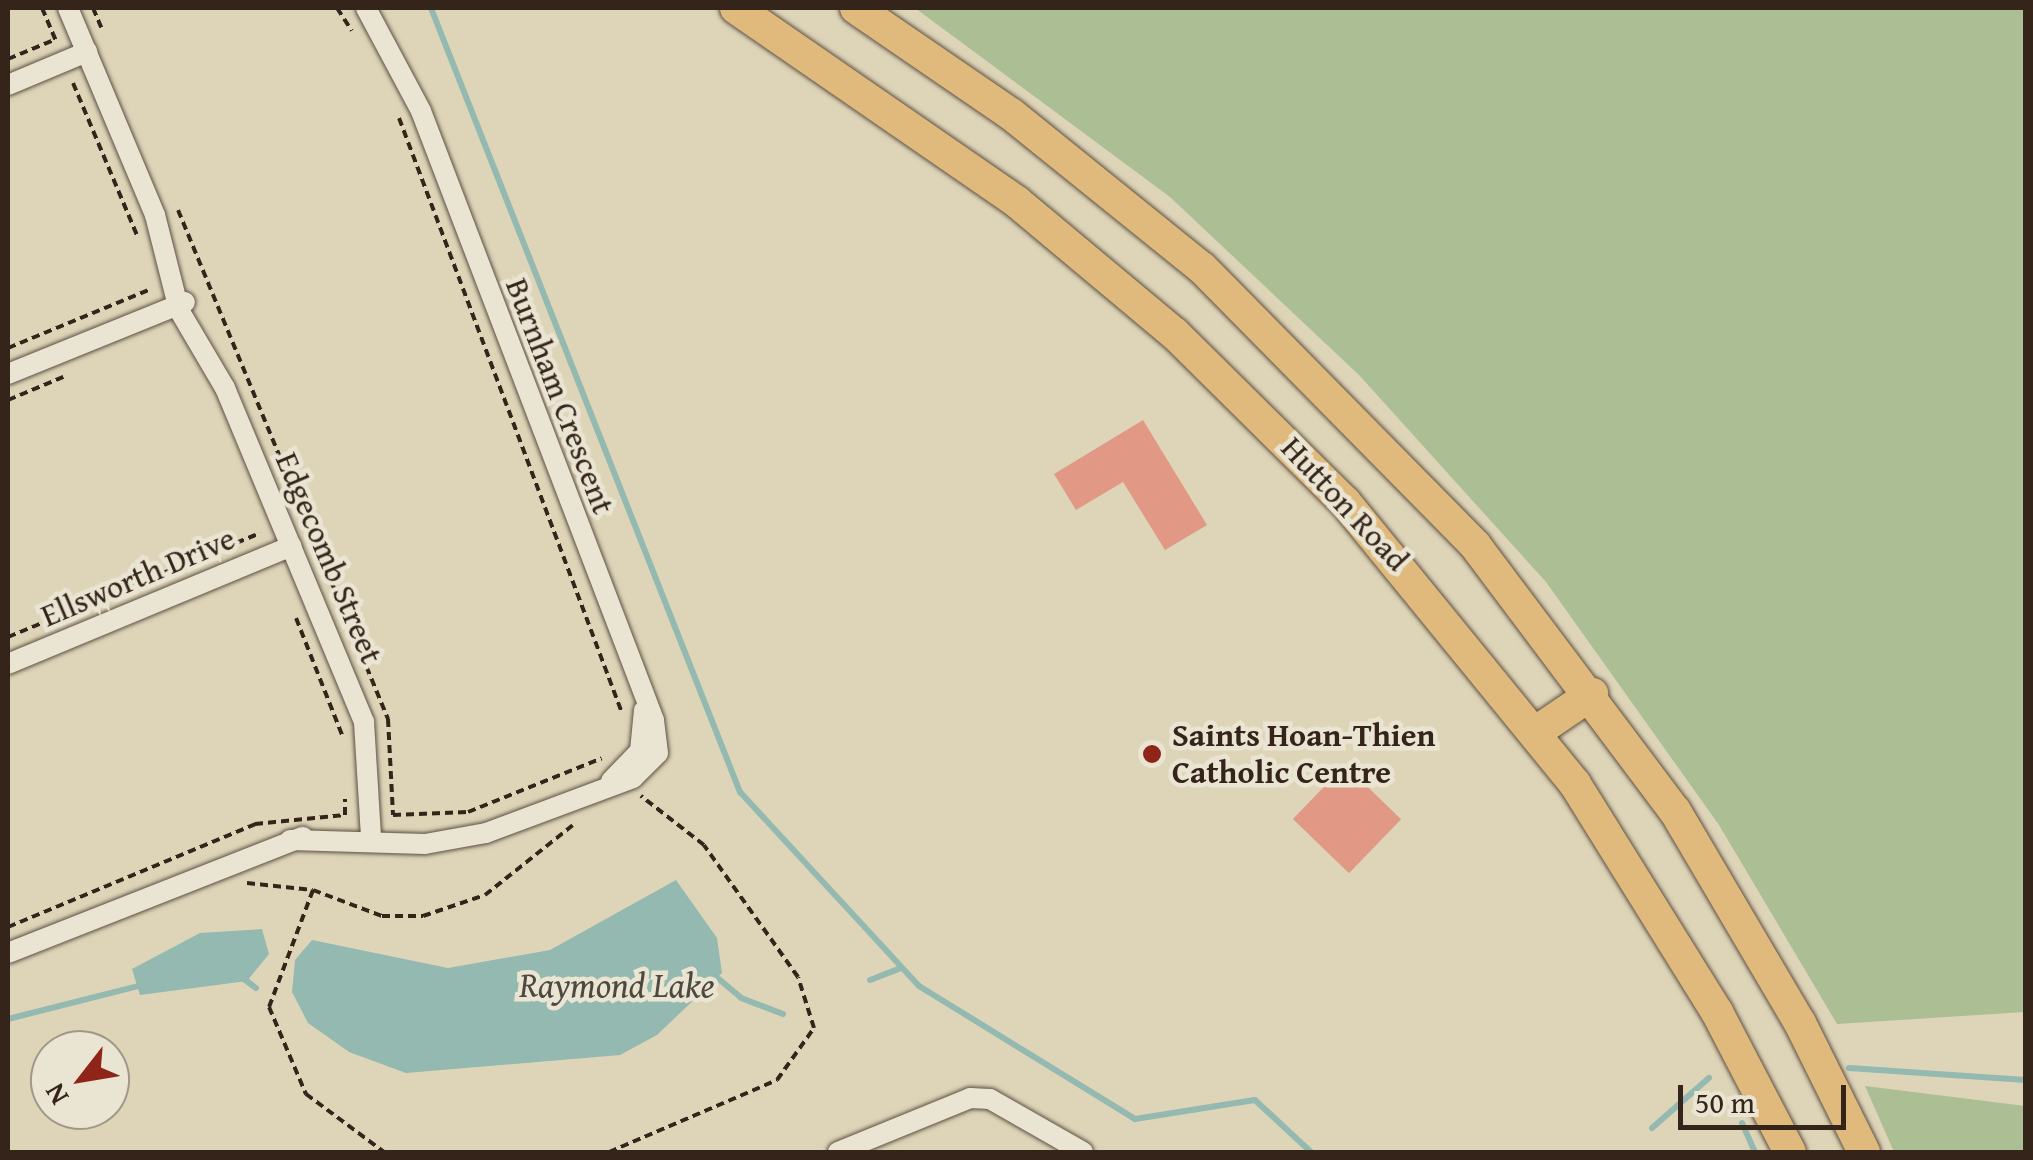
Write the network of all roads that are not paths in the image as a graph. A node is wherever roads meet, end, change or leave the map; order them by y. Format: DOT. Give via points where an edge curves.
graph roads {
  1 [pos="68,8"];
  2 [pos="736,8"];
  3 [pos="856,8"];
  4 [pos="368,11"];
  5 [pos="87,52"];
  6 [pos="8,85"];
  7 [pos="173,298"];
  8 [pos="8,374"];
  9 [pos="292,546"];
  10 [pos="8,664"];
  11 [pos="1592,694"];
  12 [pos="1536,732"];
  13 [pos="370,831"];
  14 [pos="8,953"];
  15 [pos="838,1152"];
  16 [pos="1083,1152"];
  17 [pos="1790,1152"];
  18 [pos="1864,1152"];
  1 -- 5 [label="street, Edgecomb Street"];
  2 -- 12 [label="main road, Hutton Road" via="951,152 1175,334 1346,502"];
  3 -- 11 [label="main road, Hutton Road" via="1040,136 1274,334 1450,517"];
  4 -- 13 [label="street, Burnham Crescent" via="421,111 643,703 644,742 617,790 486,833 444,839"];
  5 -- 6 [label="street"];
  5 -- 7 [label="street, Edgecomb Street" via="155,215"];
  7 -- 8 [label="street"];
  7 -- 9 [label="street, Edgecomb Street" via="226,388"];
  9 -- 10 [label="street, Ellsworth Drive"];
  9 -- 13 [label="street, Edgecomb Street" via="368,753"];
  11 -- 12 [label="main road"];
  11 -- 18 [label="main road, Hutton Road" via="1733,905"];
  12 -- 17 [label="main road, Hutton Road" via="1667,926"];
  13 -- 14 [label="street, Burnham Crescent" via="290,840"];
  15 -- 16 [label="street" via="970,1098 990,1099"];
}
